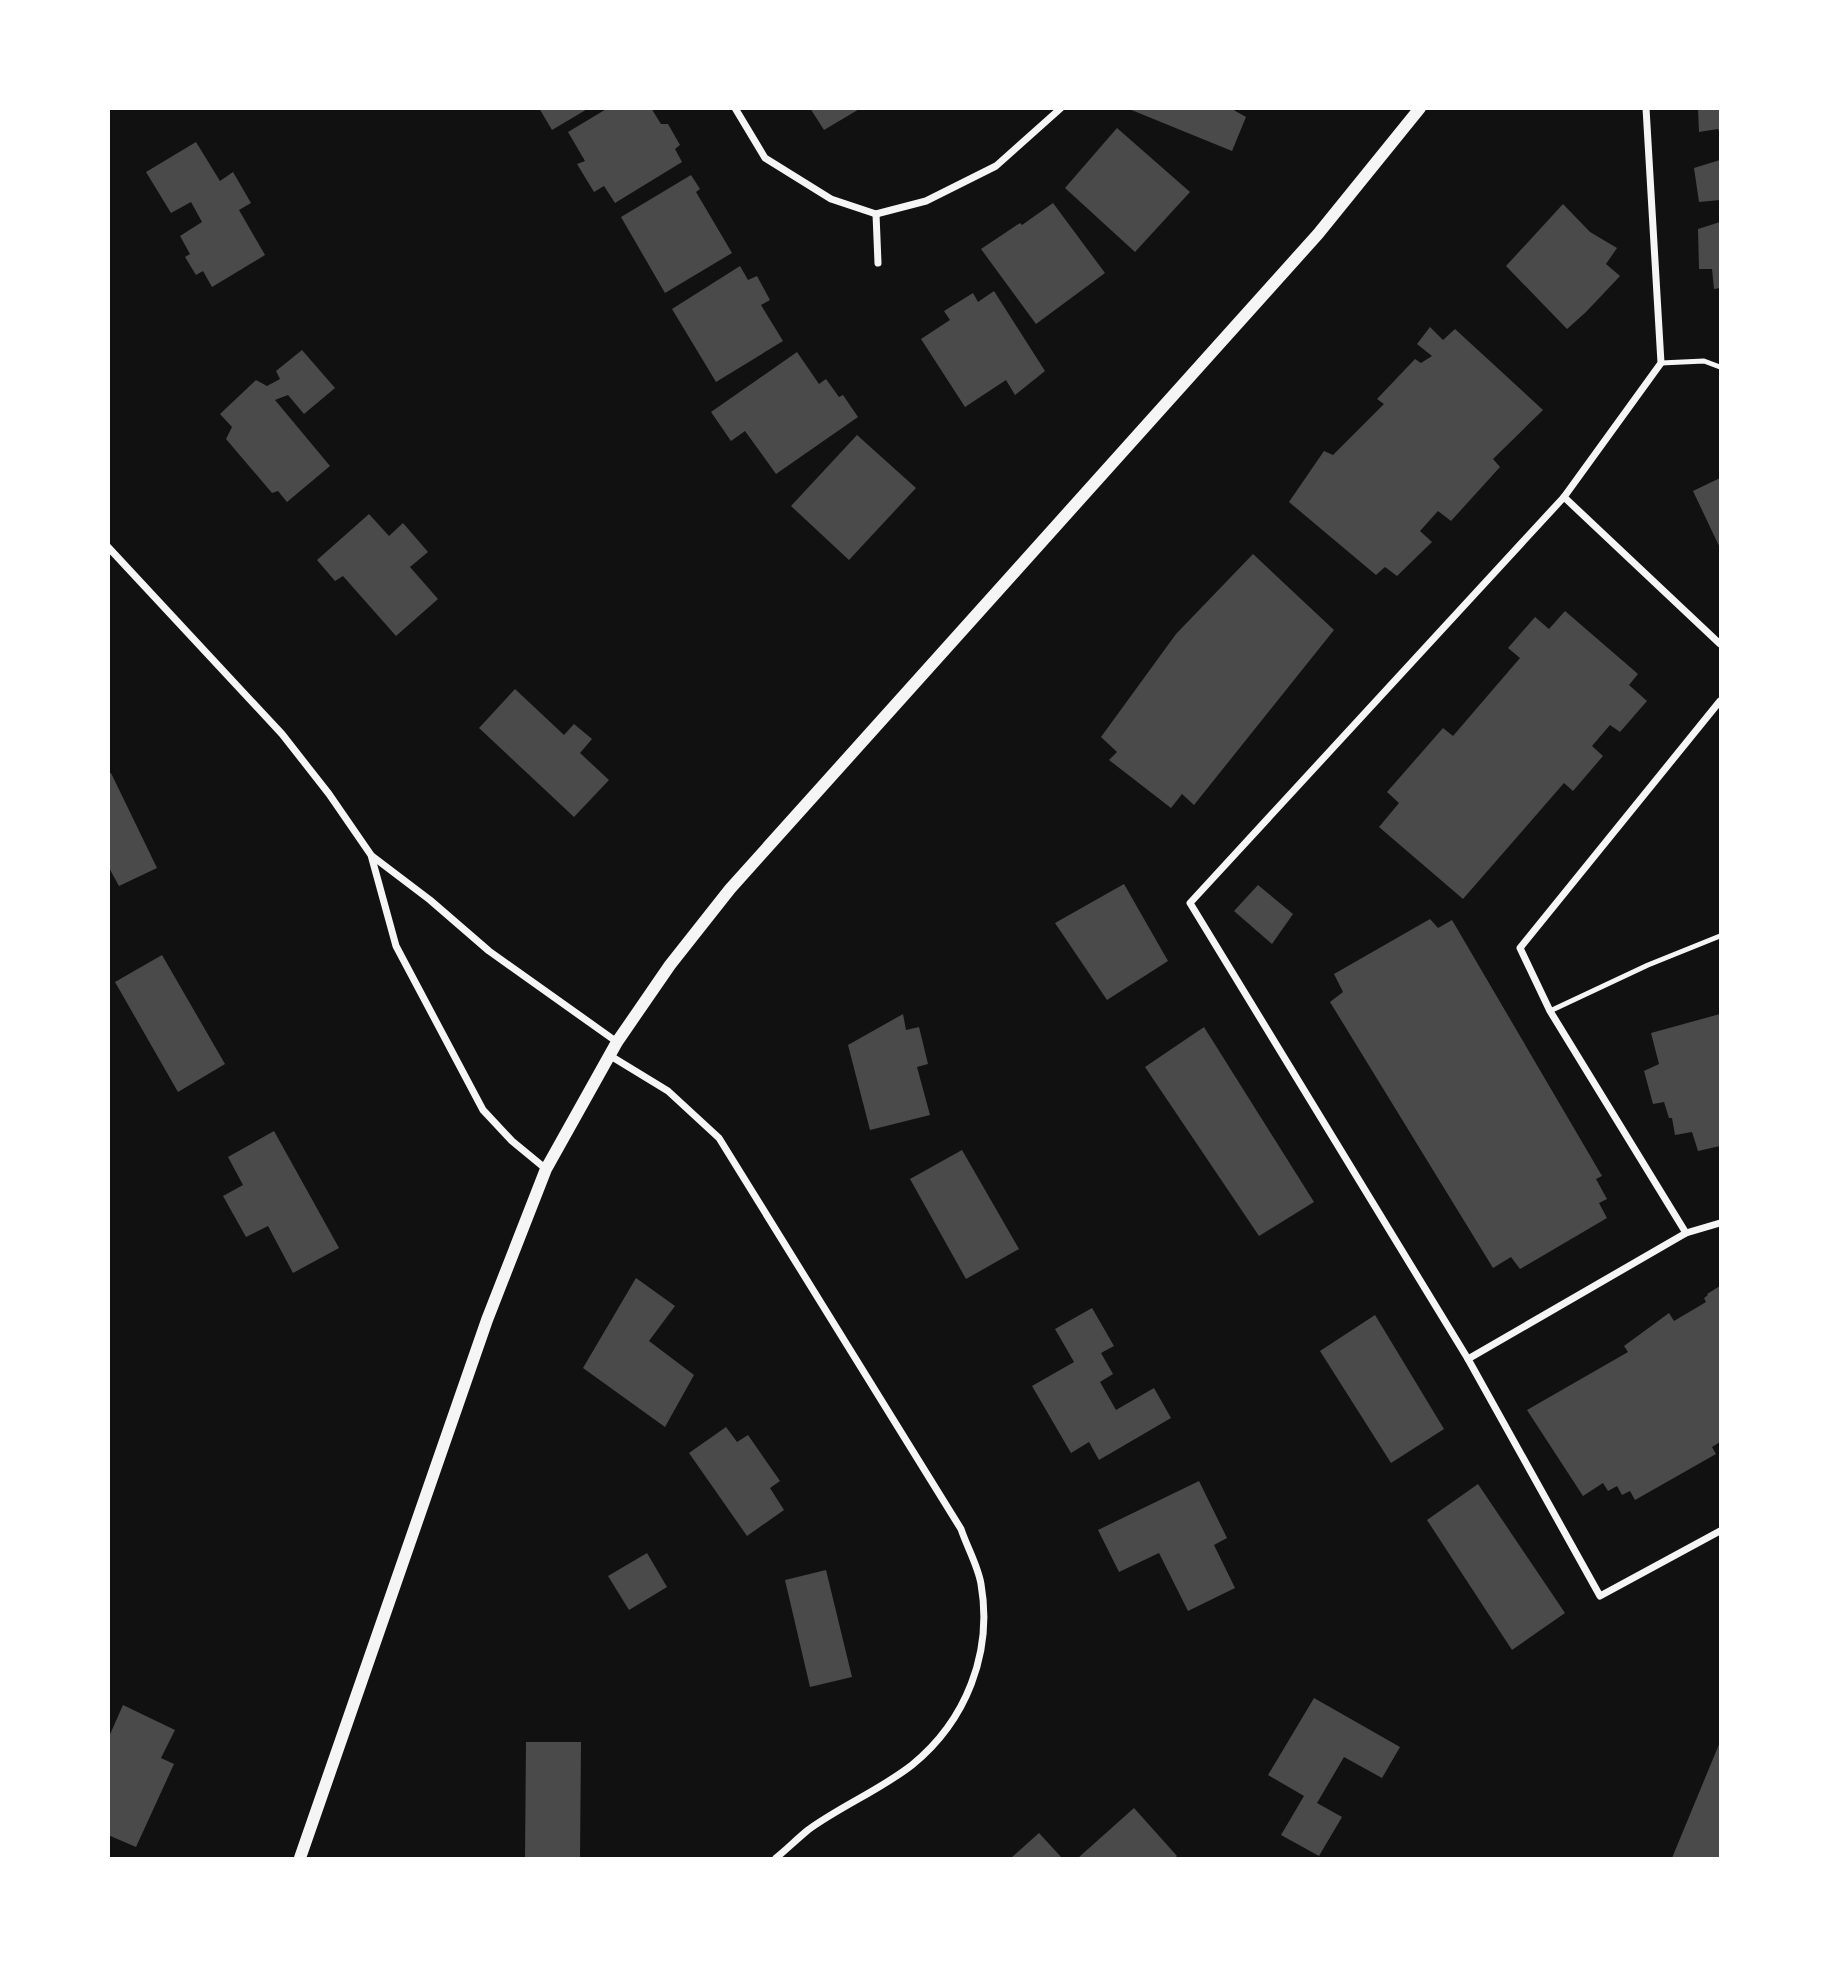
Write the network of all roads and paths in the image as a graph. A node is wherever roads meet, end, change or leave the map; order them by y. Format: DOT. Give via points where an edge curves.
graph roads {
  1 [pos="735,108"];
  2 [pos="1060,108"];
  3 [pos="1420,108"];
  4 [pos="1646,108"];
  5 [pos="876,214"];
  6 [pos="878,262"];
  7 [pos="1661,363"];
  8 [pos="1720,367"];
  9 [pos="1564,497"];
  10 [pos="108,547"];
  11 [pos="1720,644"];
  12 [pos="1720,701"];
  13 [pos="371,855"];
  14 [pos="1720,936"];
  15 [pos="1550,1011"];
  16 [pos="617,1042"];
  17 [pos="609,1055"];
  18 [pos="546,1170"];
  19 [pos="1720,1223"];
  20 [pos="1686,1233"];
  21 [pos="1468,1359"];
  22 [pos="1720,1531"];
  23 [pos="300,1858"];
  24 [pos="776,1858"];
  1 -- 5 [label="street" via="765,158 831,199"];
  2 -- 5 [label="street" via="996,166 926,201"];
  3 -- 16 [label="street" via="1318,234 730,889"];
  4 -- 7 [label="street"];
  5 -- 6 [label="street"];
  7 -- 8 [label="lane" via="1704,361"];
  7 -- 9 [label="street"];
  9 -- 11 [label="street"];
  9 -- 21 [label="street" via="1190,902"];
  10 -- 13 [label="street" via="282,734"];
  12 -- 15 [label="street" via="1520,948"];
  13 -- 16 [label="street" via="489,951"];
  13 -- 18 [label="street" via="396,946 483,1110"];
  14 -- 15 [label="lane"];
  15 -- 20 [label="street"];
  16 -- 17 [label="street"];
  17 -- 18 [label="street"];
  17 -- 24 [label="street" via="668,1091 719,1138 961,1529 981,1582 980,1657 967,1696 948,1728 912,1764 809,1830"];
  18 -- 23 [label="street" via="487,1320"];
  19 -- 20 [label="street"];
  20 -- 21 [label="street"];
  21 -- 22 [label="street" via="1600,1597"];
}
